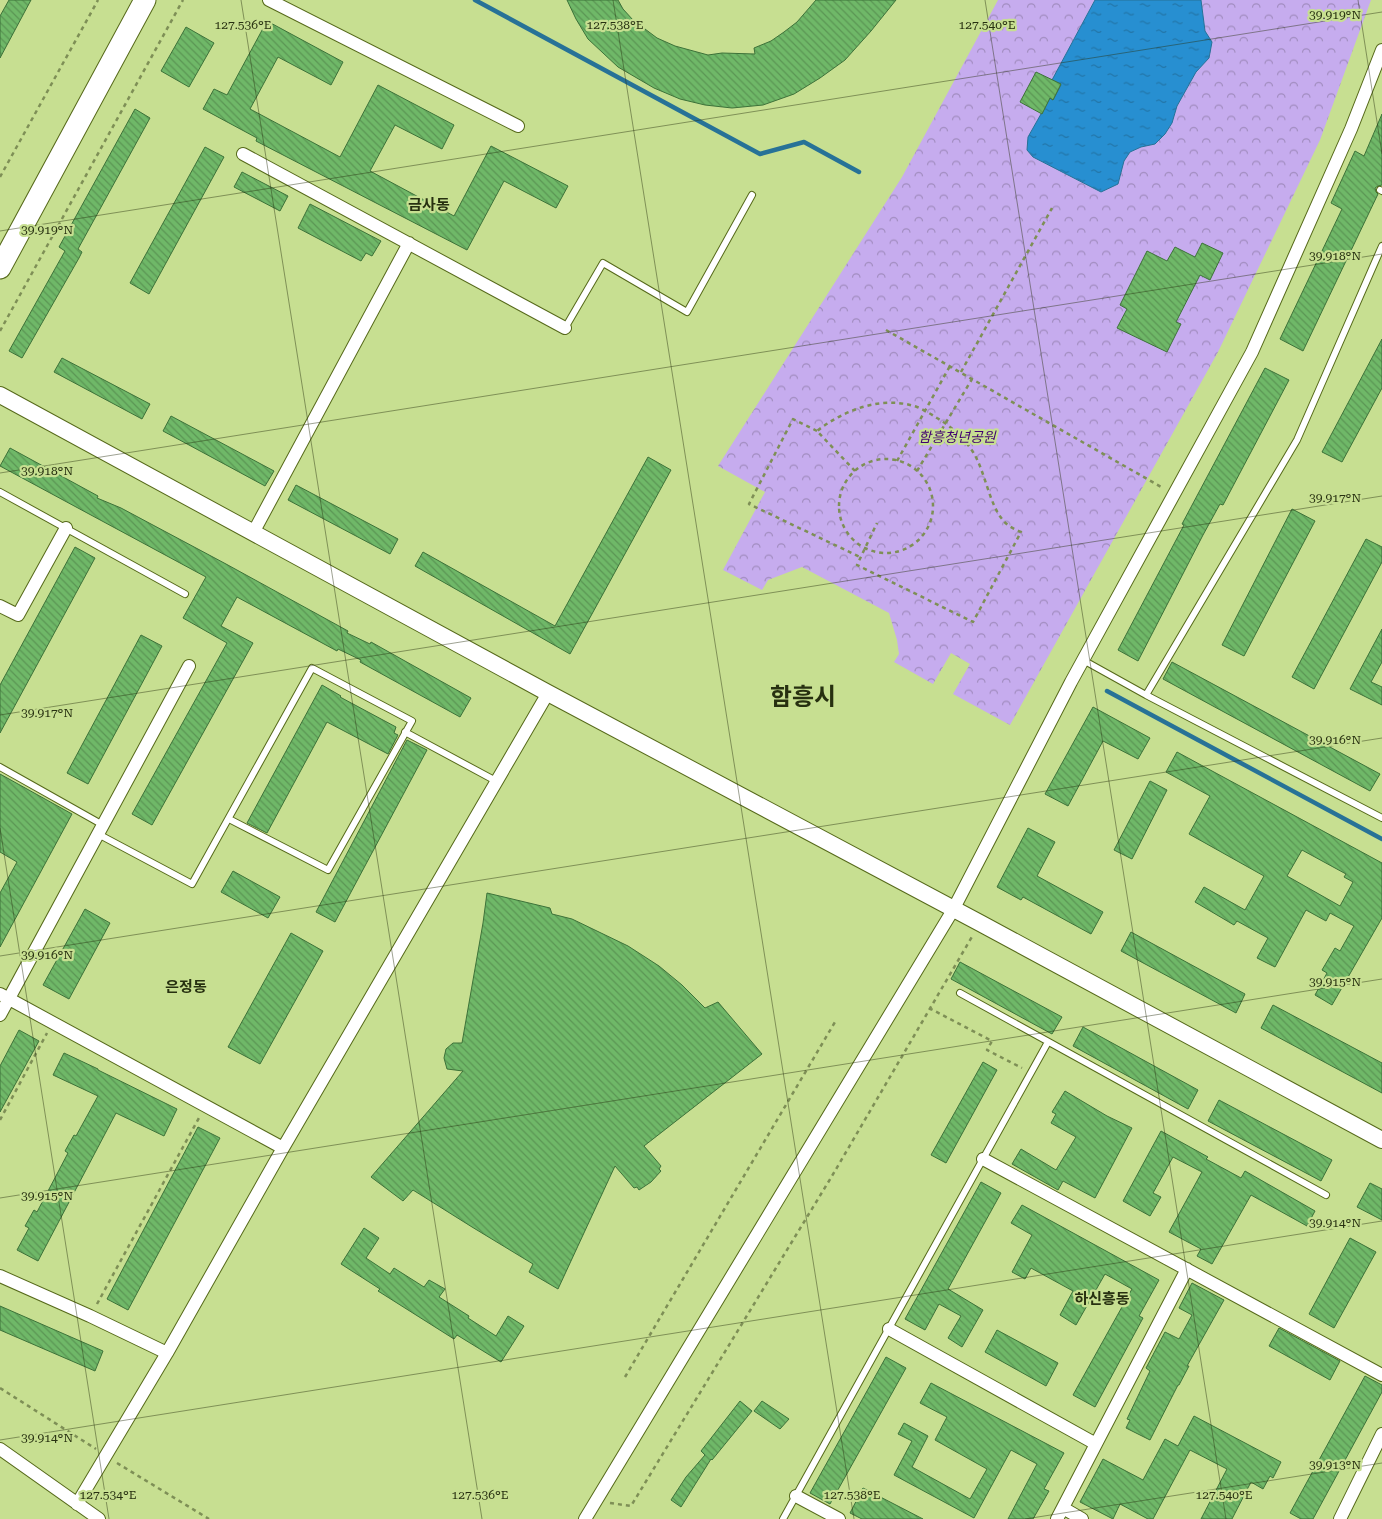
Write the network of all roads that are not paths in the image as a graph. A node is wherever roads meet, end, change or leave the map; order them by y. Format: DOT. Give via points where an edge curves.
graph roads {
  1 [pos="145,0"];
  2 [pos="270,0"];
  3 [pos="1382,50"];
  4 [pos="518,126"];
  5 [pos="243,154"];
  6 [pos="752,195"];
  7 [pos="409,243"];
  8 [pos="1382,246"];
  9 [pos="0,268"];
  10 [pos="565,328"];
  11 [pos="0,395"];
  12 [pos="0,492"];
  13 [pos="66,528"];
  14 [pos="253,533"];
  15 [pos="185,594"];
  16 [pos="0,606"];
  17 [pos="1083,660"];
  18 [pos="189,666"];
  19 [pos="548,693"];
  20 [pos="1146,695"];
  21 [pos="405,732"];
  22 [pos="0,766"];
  23 [pos="496,781"];
  24 [pos="1382,818"];
  25 [pos="229,819"];
  26 [pos="100,830"];
  27 [pos="954,910"];
  28 [pos="960,993"];
  29 [pos="4,996"];
  30 [pos="0,1015"];
  31 [pos="1048,1042"];
  32 [pos="1382,1140"];
  33 [pos="283,1148"];
  34 [pos="983,1159"];
  35 [pos="1326,1195"];
  36 [pos="1186,1270"];
  37 [pos="0,1276"];
  38 [pos="889,1329"];
  39 [pos="167,1353"];
  40 [pos="1382,1375"];
  41 [pos="1382,1434"];
  42 [pos="1096,1444"];
  43 [pos="0,1449"];
  44 [pos="796,1496"];
  45 [pos="77,1504"];
  46 [pos="1060,1514"];
  47 [pos="99,1519"];
  48 [pos="585,1519"];
  49 [pos="784,1519"];
  50 [pos="839,1519"];
  51 [pos="1082,1519"];
  52 [pos="1340,1519"];
  1 -- 9 [label="highway"];
  2 -- 4 [label="street"];
  3 -- 17 [label="street" via="1351,129 1252,352"];
  5 -- 7 [label="street"];
  6 -- 10 [label="lane" via="687,312 602,263"];
  7 -- 10 [label="street"];
  7 -- 14 [label="street"];
  8 -- 20 [label="lane" via="1297,440"];
  11 -- 14 [label="street"];
  12 -- 13 [label="lane"];
  13 -- 15 [label="lane"];
  13 -- 16 [label="street" via="18,615"];
  14 -- 19 [label="street"];
  17 -- 20 [label="lane"];
  17 -- 27 [label="street"];
  18 -- 26 [label="street"];
  19 -- 23 [label="street"];
  19 -- 27 [label="street"];
  20 -- 24 [label="lane"];
  21 -- 23 [label="lane"];
  21 -- 25 [label="lane" via="328,870"];
  21 -- 25 [label="lane" via="412,720 312,668"];
  22 -- 26 [label="lane"];
  23 -- 33 [label="street"];
  25 -- 26 [label="lane" via="192,884"];
  26 -- 29 [label="street"];
  27 -- 32 [label="street"];
  27 -- 48 [label="street"];
  28 -- 31 [label="lane"];
  29 -- 30 [label="street"];
  29 -- 33 [label="street"];
  31 -- 34 [label="lane"];
  31 -- 35 [label="lane"];
  33 -- 39 [label="street"];
  34 -- 36 [label="street"];
  34 -- 38 [label="lane"];
  36 -- 40 [label="street"];
  36 -- 42 [label="street"];
  37 -- 39 [label="street"];
  38 -- 42 [label="street"];
  38 -- 44 [label="lane"];
  39 -- 45 [label="street"];
  41 -- 52 [label="street"];
  42 -- 46 [label="street"];
  43 -- 45 [label="street"];
  44 -- 49 [label="lane"];
  44 -- 50 [label="street"];
  45 -- 47 [label="street"];
  46 -- 51 [label="street"];
}
